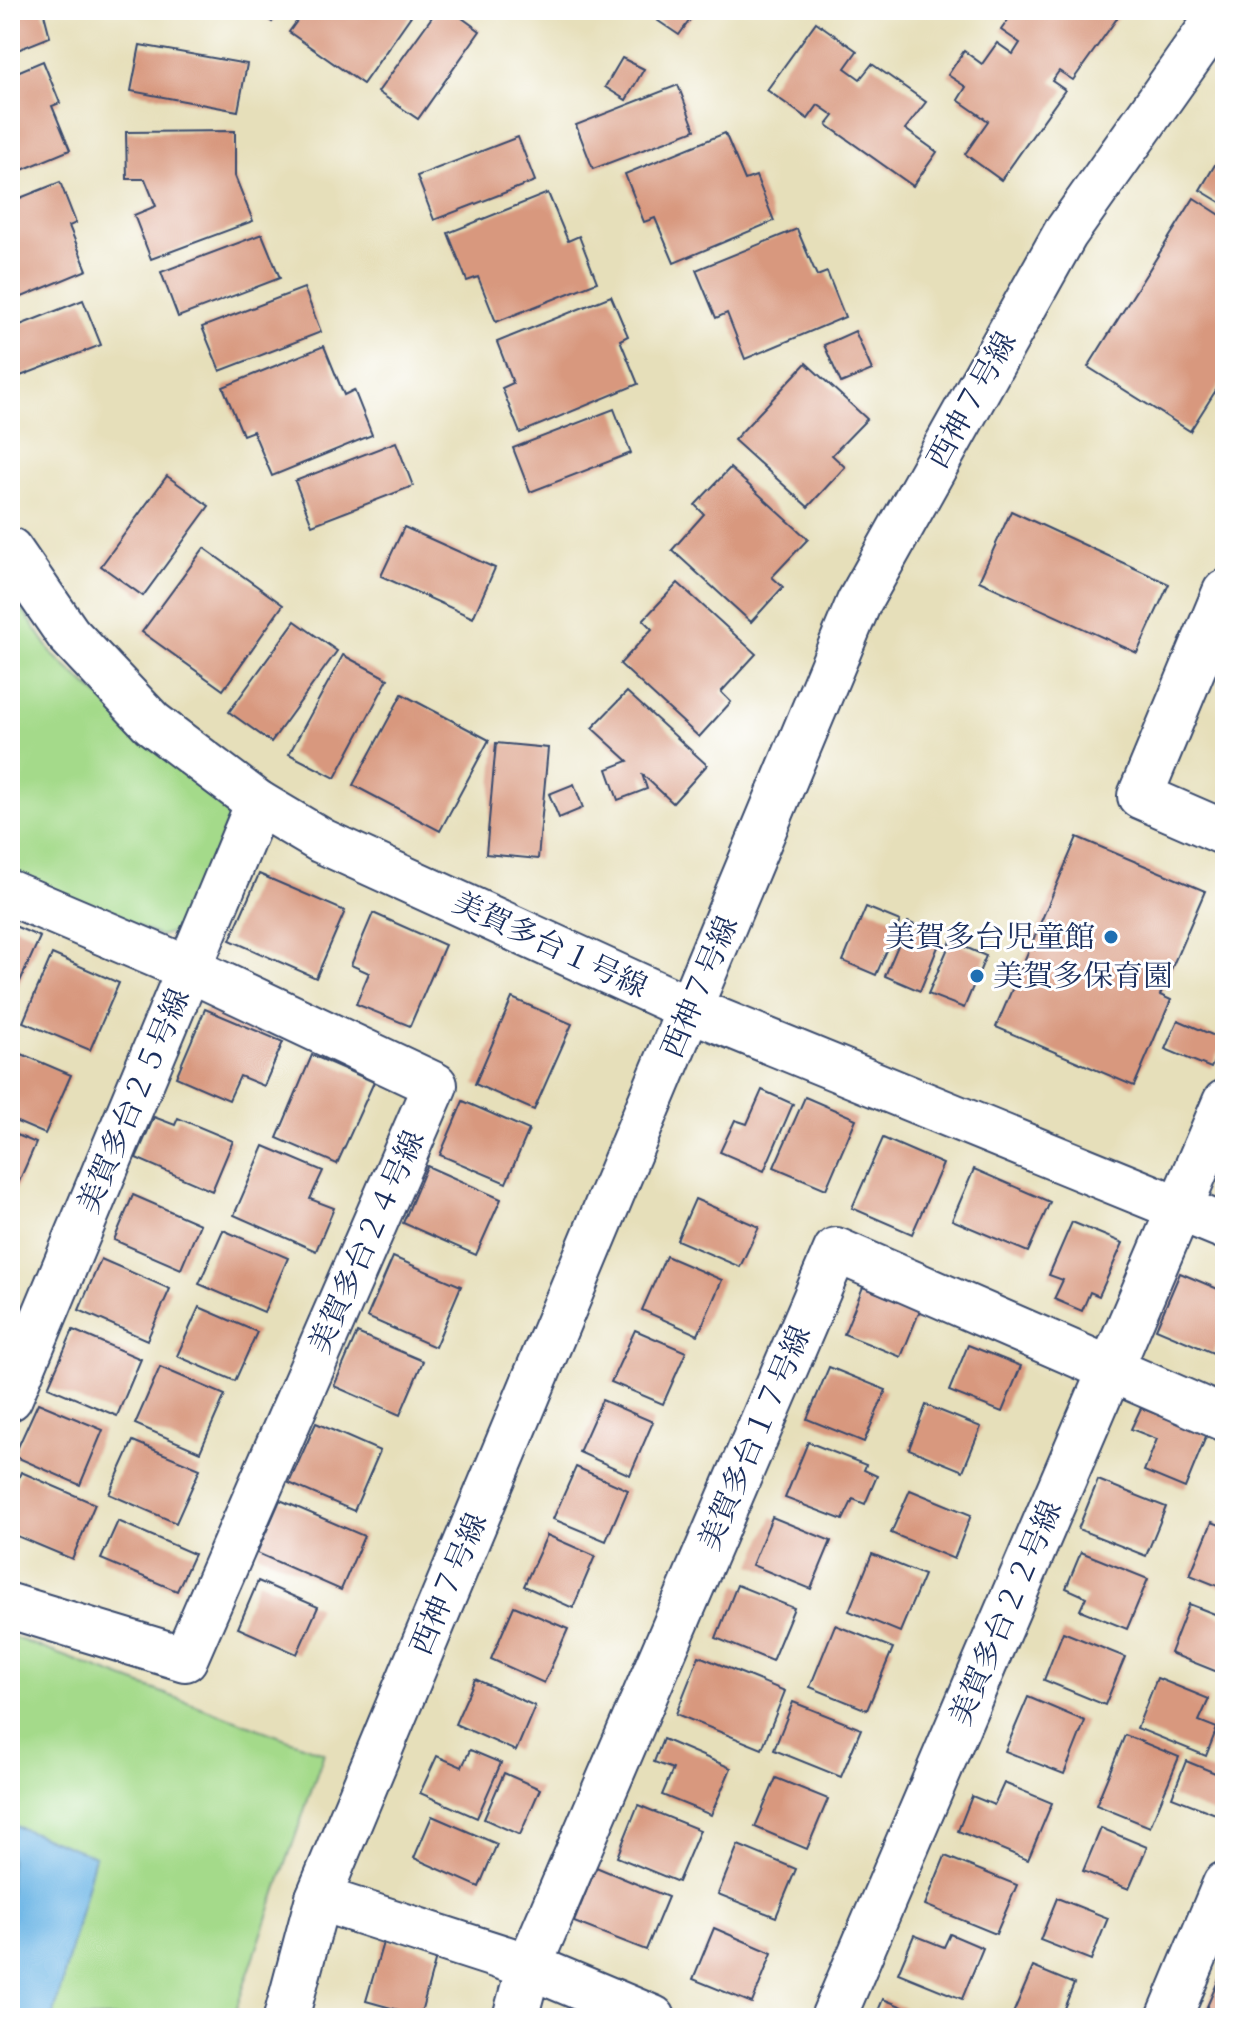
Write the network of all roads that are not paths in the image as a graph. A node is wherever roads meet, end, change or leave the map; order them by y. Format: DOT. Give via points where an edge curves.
graph roads {
  1 [pos="1222,16"];
  2 [pos="10,550"];
  3 [pos="1225,592"];
  4 [pos="258,803"];
  5 [pos="1225,833"];
  6 [pos="10,893"];
  7 [pos="189,969"];
  8 [pos="690,1009"];
  9 [pos="1225,1102"];
  10 [pos="1180,1207"];
  11 [pos="1225,1227"];
  12 [pos="1110,1370"];
  13 [pos="10,1398"];
  14 [pos="1225,1419"];
  15 [pos="10,1606"];
  16 [pos="1225,1884"];
  17 [pos="318,1898"];
  18 [pos="529,1966"];
  19 [pos="286,2018"];
  20 [pos="515,2018"];
  21 [pos="653,2018"];
  22 [pos="833,2018"];
  23 [pos="1169,2018"];
  1 -- 8 [label="street, 西神７号線" via="1065,234 859,602"];
  2 -- 4 [label="street, 美賀多台１号線" via="68,634 152,723"];
  3 -- 5 [label="street" via="1140,796"];
  4 -- 7 [label="street, 美賀多台２５号線"];
  4 -- 8 [label="street, 美賀多台１号線" via="322,841"];
  6 -- 7 [label="street, 美賀多台２４号線"];
  7 -- 13 [label="street, 美賀多台２５号線"];
  7 -- 15 [label="street, 美賀多台２４号線" via="435,1085 185,1659"];
  8 -- 10 [label="street, 美賀多台１号線"];
  8 -- 17 [label="street, 西神７号線"];
  9 -- 10 [label="street, 美賀多台２２号線"];
  10 -- 11 [label="street, 美賀多台１号線"];
  10 -- 12 [label="street, 美賀多台２２号線"];
  12 -- 14 [label="street, 美賀多台１７号線"];
  12 -- 18 [label="street, 美賀多台１７号線" via="836,1250"];
  12 -- 22 [label="street, 美賀多台２２号線"];
  16 -- 23 [label="street"];
  17 -- 18 [label="street"];
  17 -- 19 [label="street, 西神７号線"];
  18 -- 20 [label="street, 美賀多台１７号線"];
  18 -- 21 [label="street"];
}
